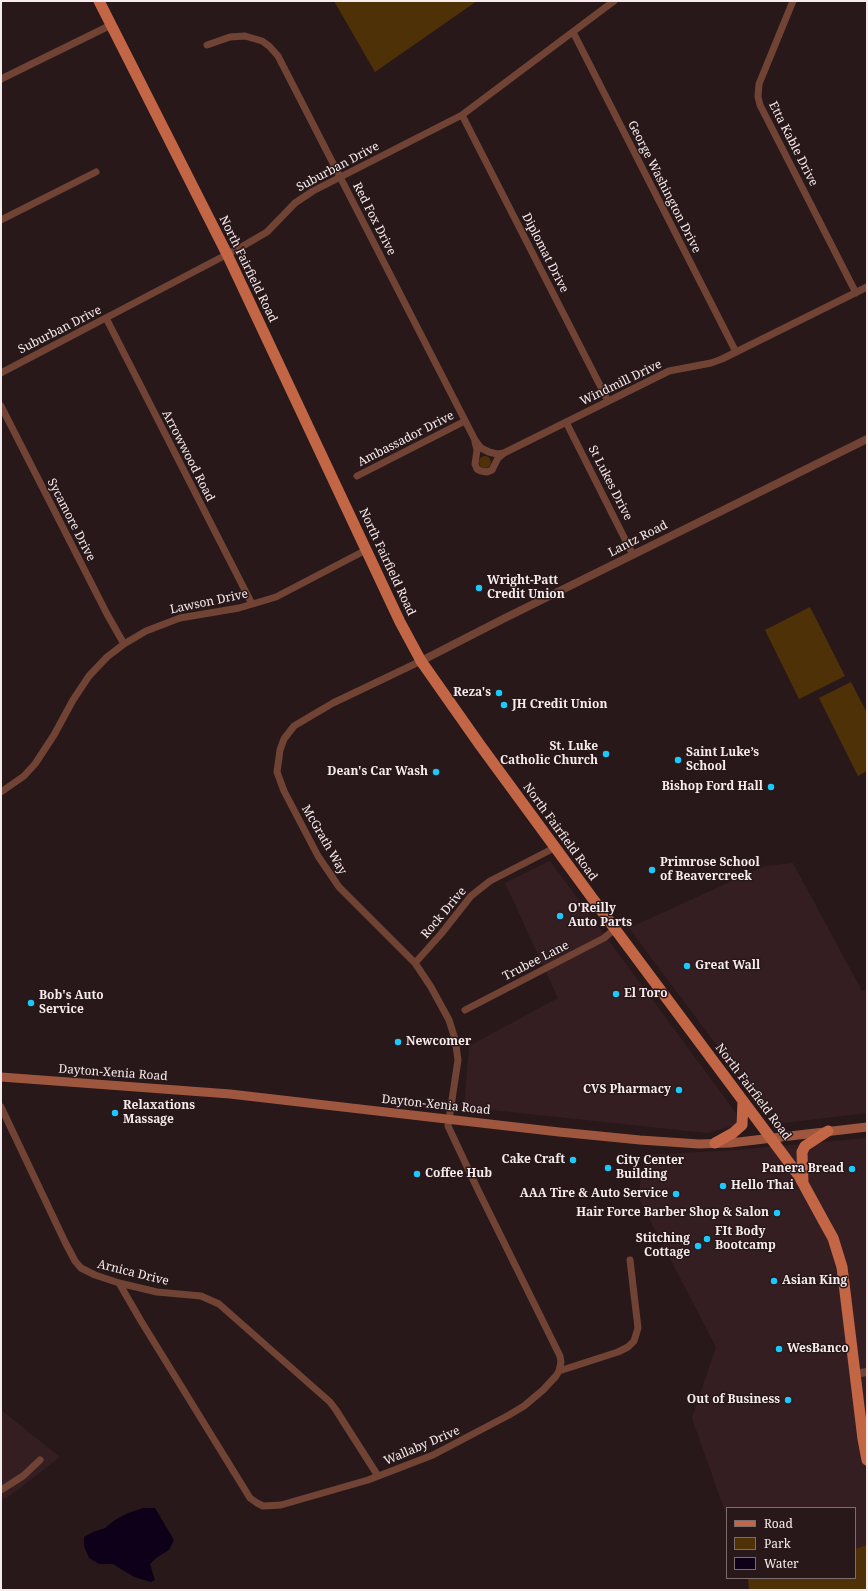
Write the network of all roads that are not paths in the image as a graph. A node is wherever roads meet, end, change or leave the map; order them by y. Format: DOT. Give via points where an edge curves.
graph roads {
  1 [pos="99,1"];
  2 [pos="614,1"];
  3 [pos="793,1"];
  4 [pos="112,25"];
  5 [pos="573,32"];
  6 [pos="206,45"];
  7 [pos="1,79"];
  8 [pos="462,115"];
  9 [pos="96,172"];
  10 [pos="340,177"];
  11 [pos="1,220"];
  12 [pos="227,254"];
  13 [pos="867,287"];
  14 [pos="856,293"];
  15 [pos="106,318"];
  16 [pos="736,352"];
  17 [pos="1,372"];
  18 [pos="608,401"];
  19 [pos="1,406"];
  20 [pos="465,421"];
  21 [pos="566,422"];
  22 [pos="867,439"];
  23 [pos="475,440"];
  24 [pos="504,453"];
  25 [pos="357,476"];
  26 [pos="366,550"];
  27 [pos="633,555"];
  28 [pos="252,604"];
  29 [pos="124,644"];
  30 [pos="421,662"];
  31 [pos="1,792"];
  32 [pos="556,847"];
  33 [pos="615,929"];
  34 [pos="415,963"];
  35 [pos="465,1010"];
  36 [pos="1,1077"];
  37 [pos="743,1101"];
  38 [pos="1,1107"];
  39 [pos="449,1119"];
  40 [pos="867,1127"];
  41 [pos="828,1131"];
  42 [pos="770,1138"];
  43 [pos="715,1144"];
  44 [pos="803,1183"];
  45 [pos="630,1260"];
  46 [pos="119,1283"];
  47 [pos="559,1371"];
  48 [pos="867,1372"];
  49 [pos="854,1374"];
  50 [pos="40,1460"];
  51 [pos="867,1460"];
  52 [pos="378,1476"];
  53 [pos="1,1490"];
  1 -- 4 [label="main road, North Fairfield Road"];
  2 -- 5 [label="street, Suburban Drive"];
  3 -- 14 [label="street, Etta Kable Drive" via="759,84 758,97"];
  4 -- 7 [label="street"];
  4 -- 12 [label="main road, North Fairfield Road"];
  5 -- 8 [label="street, Suburban Drive"];
  5 -- 16 [label="street, George Washington Drive"];
  6 -- 10 [label="street, Red Fox Drive" via="230,37 245,36 262,41 275,52"];
  8 -- 10 [label="street, Suburban Drive"];
  8 -- 18 [label="street, Diplomat Drive"];
  9 -- 11 [label="street"];
  10 -- 12 [label="street, Suburban Drive" via="301,198 267,232"];
  10 -- 20 [label="street, Red Fox Drive"];
  12 -- 15 [label="street, Suburban Drive"];
  12 -- 26 [label="main road, North Fairfield Road"];
  13 -- 14 [label="street, Windmill Drive"];
  14 -- 16 [label="street, Windmill Drive"];
  15 -- 17 [label="street, Suburban Drive"];
  15 -- 28 [label="street, Arrowwood Road"];
  16 -- 18 [label="street, Windmill Drive" via="711,363 669,371"];
  18 -- 21 [label="street, Windmill Drive"];
  19 -- 29 [label="street, Sycamore Drive"];
  20 -- 23 [label="street"];
  20 -- 25 [label="street, Ambassador Drive"];
  21 -- 24 [label="street, Windmill Drive"];
  21 -- 27 [label="street, St Lukes Drive"];
  22 -- 27 [label="street, Lantz Road"];
  23 -- 24 [label="street" via="481,448 489,452"];
  23 -- 24 [label="street" via="475,464 481,472 492,470 498,458"];
  26 -- 28 [label="street, Lawson Drive" via="276,597"];
  26 -- 30 [label="main road, North Fairfield Road"];
  27 -- 30 [label="street, Lantz Road"];
  28 -- 29 [label="street, Lawson Drive" via="180,618 146,631"];
  29 -- 31 [label="street, Lawson Drive" via="89,676 35,764 20,780"];
  30 -- 32 [label="main road, North Fairfield Road"];
  30 -- 34 [label="street, McGrath Way" via="333,703 294,726 284,739 277,772 284,791 318,856 339,887"];
  32 -- 33 [label="main road, North Fairfield Road"];
  32 -- 34 [label="street, Rock Drive" via="490,881 471,896"];
  33 -- 35 [label="street, Trubee Lane" via="604,938"];
  33 -- 37 [label="main road, North Fairfield Road"];
  34 -- 39 [label="street, McGrath Way" via="449,1020 455,1039 458,1060"];
  36 -- 39 [label="main road, Dayton-Xenia Road" via="179,1090"];
  37 -- 42 [label="main road, North Fairfield Road"];
  37 -- 43 [label="main road" via="742,1125 733,1134"];
  38 -- 46 [label="street, Arnica Drive" via="76,1261 85,1270"];
  39 -- 43 [label="main road, Dayton-Xenia Road" via="640,1140"];
  39 -- 47 [label="street" via="448,1126 560,1356"];
  40 -- 41 [label="main road, Dayton-Xenia Road"];
  41 -- 42 [label="main road, Dayton-Xenia Road"];
  41 -- 44 [label="main road" via="805,1146 802,1152"];
  42 -- 43 [label="main road, Dayton-Xenia Road"];
  42 -- 44 [label="main road, North Fairfield Road"];
  44 -- 49 [label="main road, North Fairfield Road" via="833,1238 842,1267"];
  45 -- 47 [label="street" via="638,1328 634,1341 618,1352"];
  46 -- 52 [label="street, Arnica Drive" via="157,1292 201,1296 219,1304 330,1402"];
  46 -- 52 [label="street, Wallaby Drive" via="254,1502 269,1507 281,1505"];
  47 -- 52 [label="street, Wallaby Drive" via="538,1394 509,1416 433,1455"];
  48 -- 49 [label="street"];
  49 -- 51 [label="main road, North Fairfield Road"];
  50 -- 53 [label="street" via="23,1476"];
}
